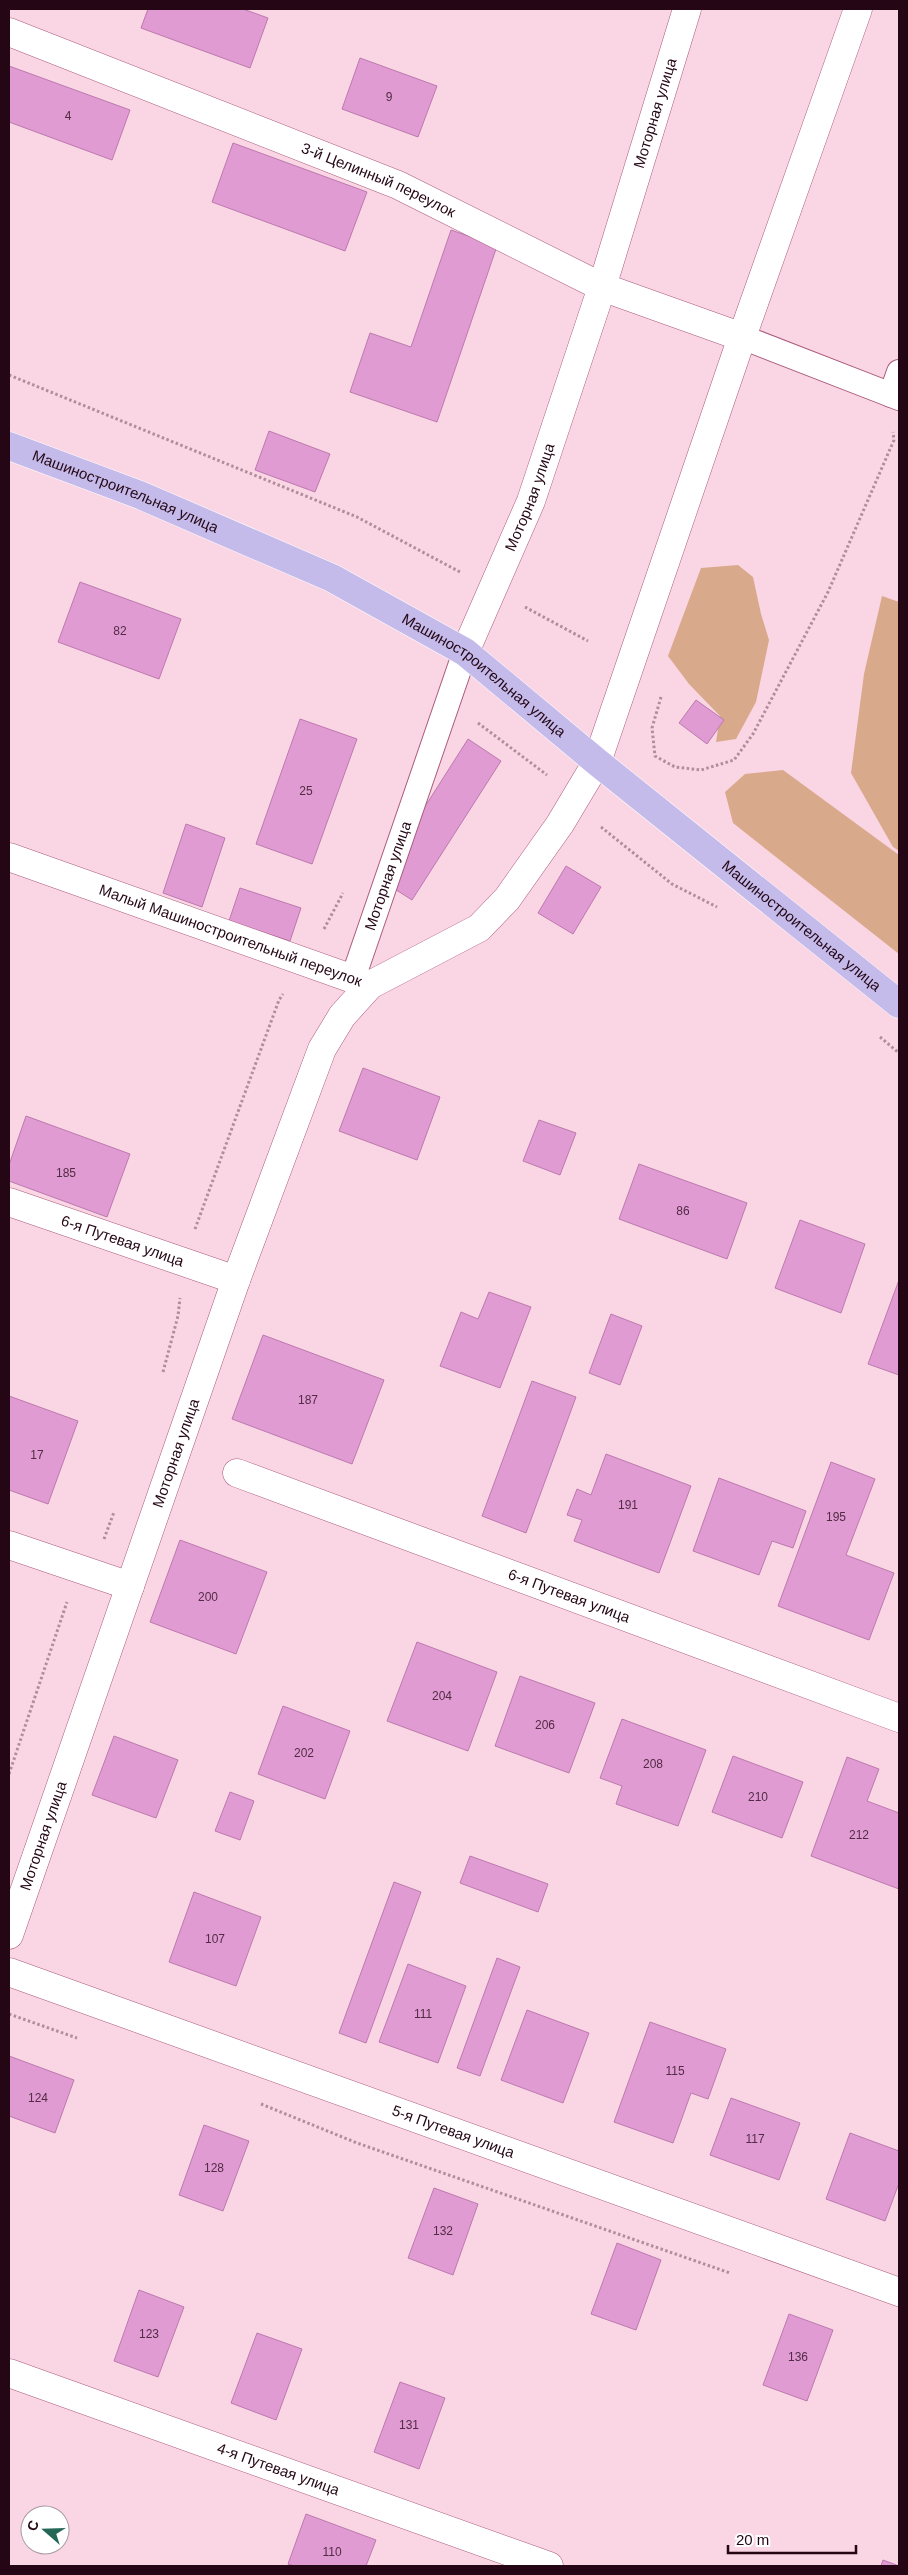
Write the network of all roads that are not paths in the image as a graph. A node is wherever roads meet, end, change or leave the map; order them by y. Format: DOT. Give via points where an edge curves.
graph roads {
  1 [pos="687,9"];
  2 [pos="858,9"];
  3 [pos="9,32"];
  4 [pos="602,287"];
  5 [pos="742,337"];
  6 [pos="899,372"];
  7 [pos="895,396"];
  8 [pos="9,446"];
  9 [pos="464,652"];
  10 [pos="597,762"];
  11 [pos="9,857"];
  12 [pos="361,981"];
  13 [pos="899,1004"];
  14 [pos="9,1202"];
  15 [pos="236,1280"];
  16 [pos="237,1474"];
  17 [pos="9,1545"];
  18 [pos="130,1586"];
  19 [pos="899,1718"];
  20 [pos="9,1935"];
  21 [pos="9,1972"];
  22 [pos="899,2292"];
  23 [pos="9,2374"];
  24 [pos="549,2566"];
  1 -- 4 [label="street, Моторная улица"];
  2 -- 5 [label="street"];
  3 -- 4 [label="street, 3-й Целинный переулок" via="398,185"];
  4 -- 5 [label="street, 3-й Целинный переулок"];
  4 -- 9 [label="street, Моторная улица" via="532,501"];
  5 -- 7 [label="lane"];
  5 -- 10 [label="street"];
  6 -- 7 [label="lane"];
  8 -- 9 [label="main road, Машиностроительная улица" via="140,496 332,578"];
  9 -- 10 [label="main road, Машиностроительная улица"];
  9 -- 12 [label="lane, Моторная улица"];
  10 -- 12 [label="street, Малый Машиностроительный переулок" via="560,824 507,899 479,928"];
  10 -- 13 [label="main road, Машиностроительная улица"];
  11 -- 12 [label="street, Малый Машиностроительный переулок"];
  12 -- 15 [label="street, Моторная улица" via="322,1049"];
  14 -- 15 [label="street, 6-я Путевая улица"];
  15 -- 18 [label="street, Моторная улица"];
  16 -- 19 [label="street, 6-я Путевая улица"];
  17 -- 18 [label="street"];
  18 -- 20 [label="street, Моторная улица"];
  21 -- 22 [label="street, 5-я Путевая улица"];
  23 -- 24 [label="street, 4-я Путевая улица"];
}
